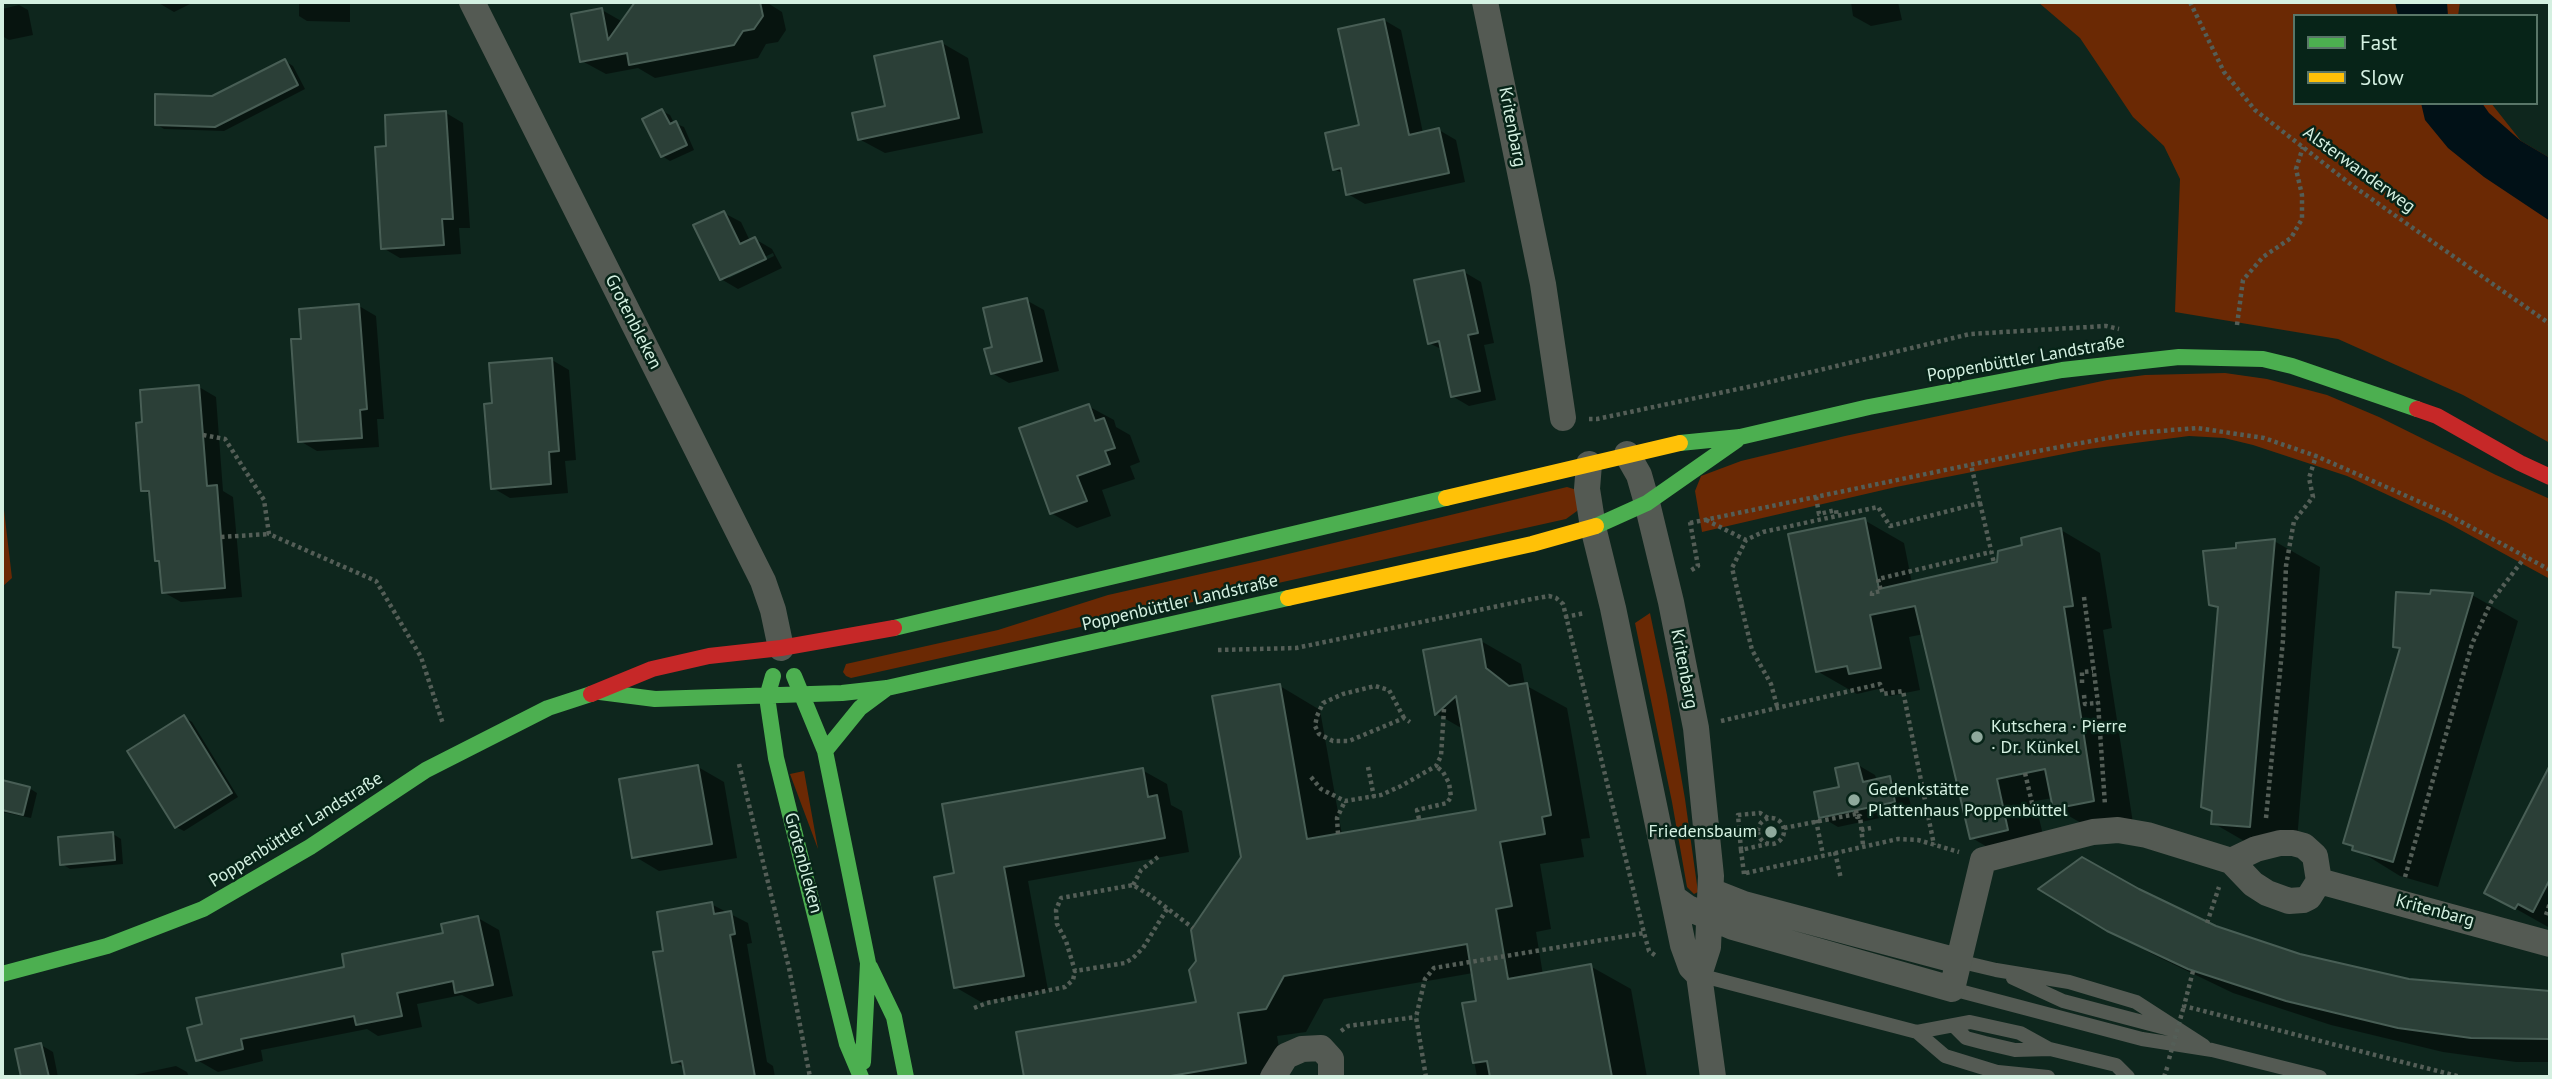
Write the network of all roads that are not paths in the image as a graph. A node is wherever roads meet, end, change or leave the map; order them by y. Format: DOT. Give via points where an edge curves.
graph roads {
  1 [pos="472,2"];
  2 [pos="1485,2"];
  3 [pos="1563,418"];
  4 [pos="1741,437"];
  5 [pos="1628,454"];
  6 [pos="1589,464"];
  7 [pos="2550,477"];
  8 [pos="1647,502"];
  9 [pos="1593,527"];
  10 [pos="781,648"];
  11 [pos="887,688"];
  12 [pos="598,692"];
  13 [pos="803,695"];
  14 [pos="767,697"];
  15 [pos="825,751"];
  16 [pos="2231,860"];
  17 [pos="2319,881"];
  18 [pos="1711,884"];
  19 [pos="1674,898"];
  20 [pos="1711,917"];
  21 [pos="2550,944"];
  22 [pos="1958,961"];
  23 [pos="868,962"];
  24 [pos="2,974"];
  25 [pos="1699,975"];
  26 [pos="1952,989"];
  27 [pos="1917,1032"];
  28 [pos="2211,1050"];
  29 [pos="2002,1074"];
  30 [pos="861,1077"];
  31 [pos="906,1077"];
  32 [pos="1273,1077"];
  33 [pos="1331,1077"];
  34 [pos="1713,1077"];
  35 [pos="2048,1077"];
  36 [pos="2128,1077"];
  37 [pos="2320,1077"];
  1 -- 10 [label="street, Grotenbleken" via="763,581"];
  2 -- 3 [label="street, Kritenbarg" via="1543,284"];
  4 -- 5 [label="main road, Poppenbüttler Landstraße" via="1689,441"];
  4 -- 7 [label="main road, Poppenbüttler Landstraße" via="2062,370 2179,357 2232,357 2292,366 2437,416"];
  4 -- 8 [label="main road, Poppenbüttler Landstraße"];
  5 -- 6 [label="main road, Poppenbüttler Landstraße"];
  5 -- 8 [label="street, Kritenbarg"];
  6 -- 9 [label="street, Kritenbarg" via="1587,489"];
  6 -- 10 [label="main road, Poppenbüttler Landstraße" via="911,625"];
  8 -- 9 [label="main road, Poppenbüttler Landstraße"];
  8 -- 18 [label="street, Kritenbarg" via="1696,728"];
  9 -- 11 [label="main road, Poppenbüttler Landstraße"];
  9 -- 19 [label="street, Kritenbarg"];
  10 -- 12 [label="main road, Poppenbüttler Landstraße" via="663,666"];
  10 -- 13 [label="main road, Grotenbleken"];
  10 -- 14 [label="main road, Grotenbleken"];
  11 -- 13 [label="main road, Poppenbüttler Landstraße"];
  11 -- 15 [label="main road" via="860,708"];
  12 -- 14 [label="main road, Poppenbüttler Landstraße" via="655,699"];
  12 -- 24 [label="main road, Poppenbüttler Landstraße" via="548,708 426,769 310,848 203,909 107,946"];
  13 -- 14 [label="main road, Poppenbüttler Landstraße"];
  13 -- 15 [label="main road, Grotenbleken"];
  14 -- 30 [label="main road, Grotenbleken" via="776,758 847,1044"];
  15 -- 23 [label="main road, Grotenbleken"];
  16 -- 17 [label="street" via="2253,884 2290,901 2309,897"];
  16 -- 17 [label="street" via="2256,849 2293,843 2315,856"];
  16 -- 22 [label="street" via="2147,835 2106,830 1983,860"];
  17 -- 21 [label="street, Kritenbarg"];
  18 -- 20 [label="street, Kritenbarg"];
  18 -- 22 [label="street" via="1744,904"];
  19 -- 20 [label="street"];
  19 -- 25 [label="street, Kritenbarg" via="1688,958"];
  20 -- 25 [label="street, Kritenbarg"];
  20 -- 26 [label="street"];
  22 -- 26 [label="street"];
  22 -- 28 [label="lane" via="2069,982 2137,1002"];
  23 -- 30 [label="main road, Grotenbleken"];
  23 -- 31 [label="main road, Grotenbleken" via="894,1017"];
  25 -- 27 [label="lane"];
  25 -- 34 [label="street, Kritenbarg"];
  26 -- 28 [label="lane" via="2142,1039"];
  27 -- 29 [label="lane" via="1945,1056"];
  27 -- 36 [label="lane" via="1953,1026 1966,1038 1985,1043 2015,1050 2050,1049 2116,1065"];
  28 -- 37 [label="lane"];
  29 -- 35 [label="lane"];
  32 -- 33 [label="street" via="1286,1056 1321,1048 1331,1059"];
}
